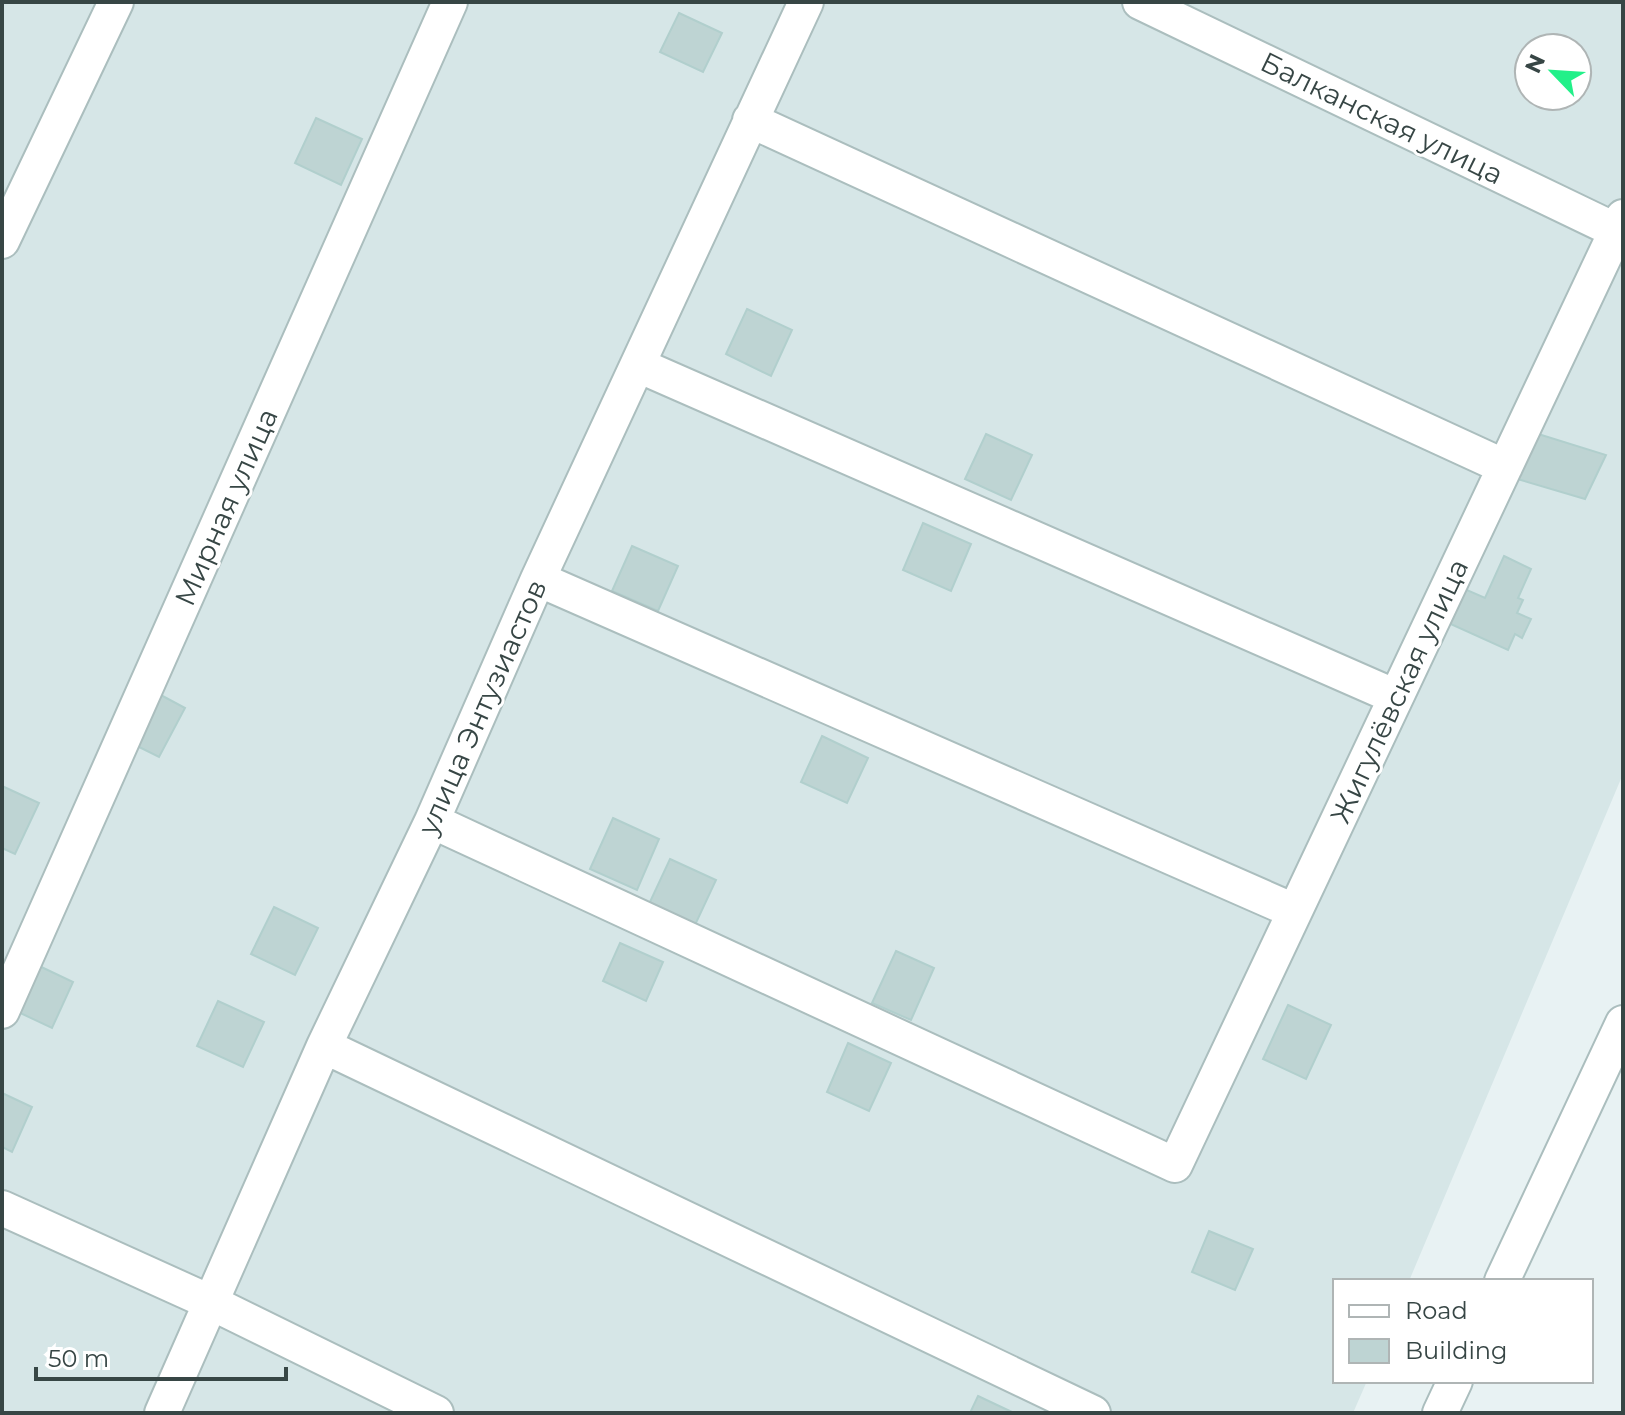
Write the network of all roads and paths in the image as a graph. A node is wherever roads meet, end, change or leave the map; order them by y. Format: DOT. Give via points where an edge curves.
graph roads {
  1 [pos="116,2"];
  2 [pos="450,2"];
  3 [pos="806,2"];
  4 [pos="1140,2"];
  5 [pos="750,120"];
  6 [pos="1621,227"];
  7 [pos="2,241"];
  8 [pos="638,365"];
  9 [pos="1505,467"];
  10 [pos="538,579"];
  11 [pos="1396,697"];
  12 [pos="432,821"];
  13 [pos="1294,911"];
  14 [pos="2,1011"];
  15 [pos="1623,1023"];
  16 [pos="324,1046"];
  17 [pos="2,1208"];
  18 [pos="1503,1279"];
  19 [pos="212,1303"];
  20 [pos="1454,1383"];
  21 [pos="162,1413"];
  22 [pos="436,1413"];
  23 [pos="1093,1413"];
  24 [pos="1440,1413"];
  1 -- 7 [label="street"];
  2 -- 14 [label="street, Мирная улица"];
  3 -- 5 [label="street, улица Энтузиастов"];
  4 -- 6 [label="street, Балканская улица"];
  5 -- 8 [label="street, улица Энтузиастов"];
  5 -- 9 [label="street"];
  6 -- 9 [label="street, Жигулёвская улица"];
  8 -- 10 [label="street, улица Энтузиастов"];
  8 -- 11 [label="street"];
  9 -- 11 [label="street, Жигулёвская улица"];
  10 -- 12 [label="street, улица Энтузиастов"];
  10 -- 13 [label="street"];
  11 -- 13 [label="street, Жигулёвская улица"];
  12 -- 13 [label="street, Жигулёвская улица" via="1175,1165"];
  12 -- 16 [label="street, улица Энтузиастов"];
  15 -- 18 [label="street"];
  16 -- 19 [label="street, улица Энтузиастов"];
  16 -- 23 [label="street"];
  17 -- 19 [label="street"];
  19 -- 21 [label="street, улица Энтузиастов"];
  19 -- 22 [label="street"];
  20 -- 24 [label="street"];
}
